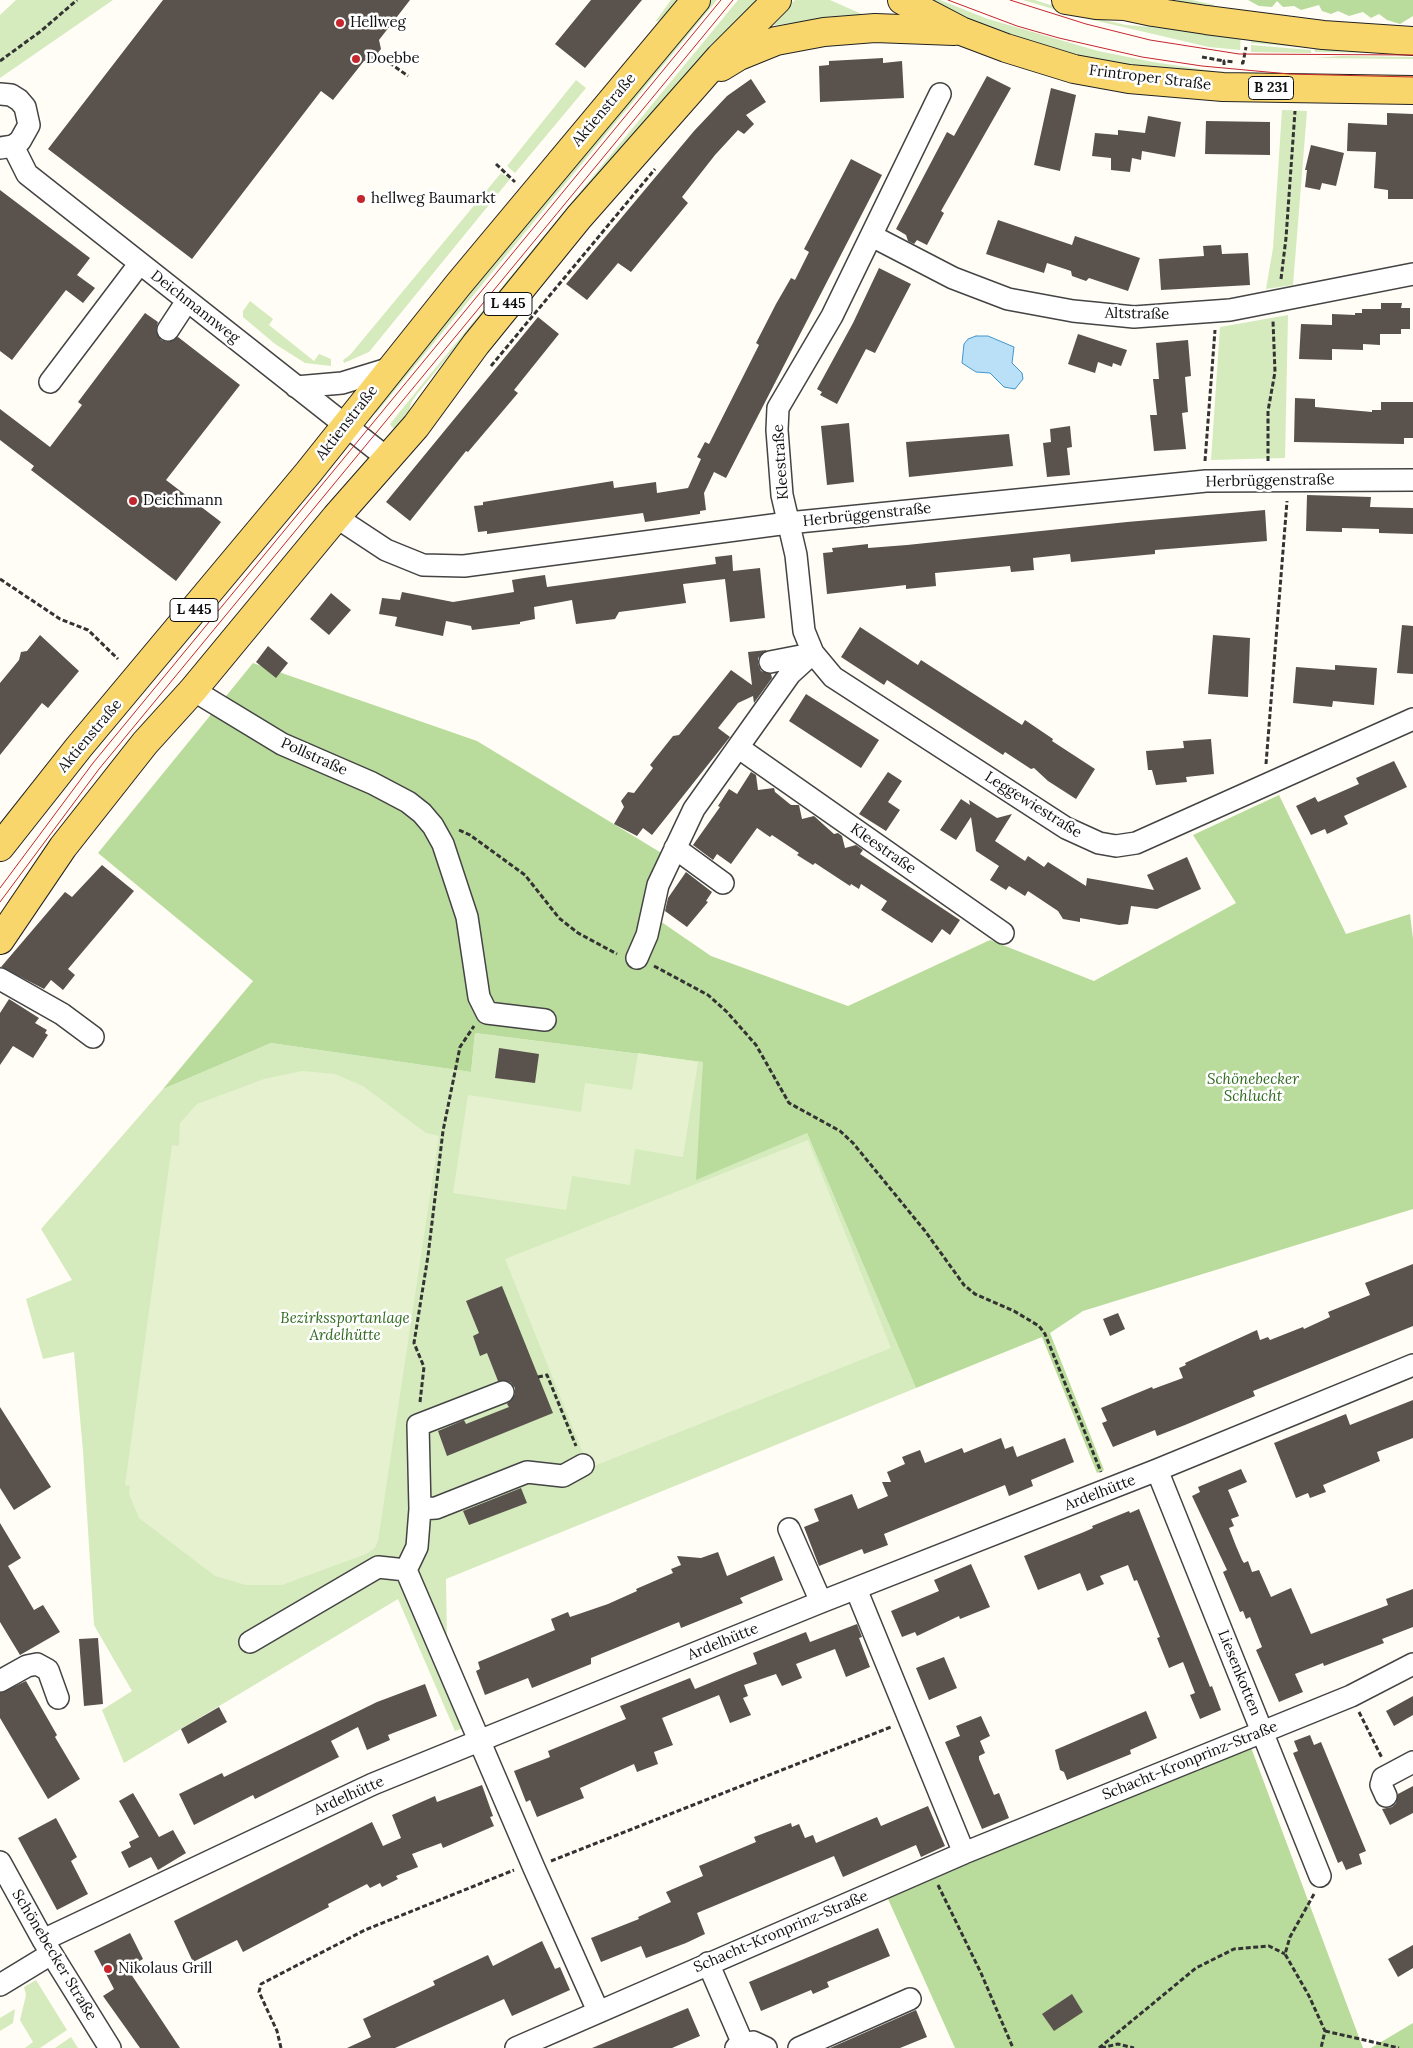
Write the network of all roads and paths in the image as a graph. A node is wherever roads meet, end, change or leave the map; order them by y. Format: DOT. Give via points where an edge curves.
graph roads {
  1 [pos="77,0"];
  2 [pos="696,0"];
  3 [pos="777,0"];
  4 [pos="902,0"];
  5 [pos="1066,0"];
  6 [pos="1118,3"];
  7 [pos="961,32"];
  8 [pos="1413,41"];
  9 [pos="377,54"];
  10 [pos="1202,57"];
  11 [pos="0,61"];
  12 [pos="1224,61"];
  13 [pos="1243,63"];
  14 [pos="1253,64"];
  15 [pos="408,76"];
  16 [pos="699,82"];
  17 [pos="1413,90"];
  18 [pos="0,94"];
  19 [pos="940,94"];
  20 [pos="1295,107"];
  21 [pos="6,147"];
  22 [pos="496,164"];
  23 [pos="659,164"];
  24 [pos="515,182"];
  25 [pos="872,236"];
  26 [pos="140,264"];
  27 [pos="1413,274"];
  28 [pos="187,301"];
  29 [pos="1275,303"];
  30 [pos="1214,313"];
  31 [pos="168,330"];
  32 [pos="391,368"];
  33 [pos="485,373"];
  34 [pos="50,382"];
  35 [pos="296,387"];
  36 [pos="346,424"];
  37 [pos="387,458"];
  38 [pos="1279,480"];
  39 [pos="1413,480"];
  40 [pos="1206,481"];
  41 [pos="336,517"];
  42 [pos="788,523"];
  43 [pos="0,578"];
  44 [pos="814,654"];
  45 [pos="118,659"];
  46 [pos="770,662"];
  47 [pos="193,690"];
  48 [pos="1413,718"];
  49 [pos="738,748"];
  50 [pos="1265,785"];
  51 [pos="433,826"];
  52 [pos="0,846"];
  53 [pos="675,848"];
  54 [pos="724,884"];
  55 [pos="1003,933"];
  56 [pos="0,940"];
  57 [pos="637,958"];
  58 [pos="0,979"];
  59 [pos="486,1013"];
  60 [pos="545,1020"];
  61 [pos="93,1037"];
  62 [pos="1413,1365"];
  63 [pos="538,1377"];
  64 [pos="503,1392"];
  65 [pos="418,1425"];
  66 [pos="583,1465"];
  67 [pos="1157,1470"];
  68 [pos="1108,1489"];
  69 [pos="420,1509"];
  70 [pos="789,1529"];
  71 [pos="406,1570"];
  72 [pos="856,1589"];
  73 [pos="821,1602"];
  74 [pos="250,1642"];
  75 [pos="1413,1664"];
  76 [pos="0,1681"];
  77 [pos="1351,1696"];
  78 [pos="58,1698"];
  79 [pos="908,1720"];
  80 [pos="1263,1732"];
  81 [pos="479,1742"];
  82 [pos="1413,1762"];
  83 [pos="1390,1774"];
  84 [pos="1386,1796"];
  85 [pos="964,1854"];
  86 [pos="0,1862"];
  87 [pos="534,1868"];
  88 [pos="930,1868"];
  89 [pos="1320,1876"];
  90 [pos="47,1947"];
  91 [pos="1285,1954"];
  92 [pos="708,1963"];
  93 [pos="0,1985"];
  94 [pos="910,1999"];
  95 [pos="598,2012"];
  96 [pos="1325,2031"];
  97 [pos="739,2046"];
  98 [pos="110,2048"];
  99 [pos="281,2048"];
  100 [pos="516,2048"];
  101 [pos="766,2048"];
  102 [pos="799,2048"];
  103 [pos="1013,2048"];
  104 [pos="1100,2048"];
  105 [pos="1134,2048"];
  106 [pos="1321,2048"];
  107 [pos="1399,2048"];
  1 -- 11 [label="path" via="41,32"];
  2 -- 32 [label="main road, Aktienstraße / L 445"];
  3 -- 16 [label="main road, L 445" via="720,56"];
  4 -- 7 [label="main road, Frintroper Straße / B 231"];
  5 -- 6 [label="main road" via="1096,5"];
  6 -- 8 [label="main road" via="1198,19 1281,30"];
  7 -- 16 [label="main road, B 231" via="875,28 824,32 776,41 739,56"];
  7 -- 17 [label="main road, Frintroper Straße / B 231" via="1056,64 1128,79 1223,87"];
  9 -- 15 [label="path"];
  10 -- 12 [label="path"];
  13 -- 14 [label="path"];
  16 -- 37 [label="main road, L 445" via="579,217 476,344 425,415"];
  18 -- 21 [label="street, Deichmannweg" via="19,100 29,116 26,134"];
  19 -- 25 [label="street, Kleestraße"];
  20 -- 29 [label="path"];
  21 -- 26 [label="street, Deichmannweg" via="27,174"];
  22 -- 24 [label="path"];
  23 -- 33 [label="path"];
  25 -- 30 [label="street, Altstraße" via="953,278 1008,299 1073,311 1134,316"];
  25 -- 42 [label="street, Kleestraße" via="832,316 778,408 782,495"];
  26 -- 28 [label="street, Deichmannweg"];
  26 -- 34 [label="street"];
  27 -- 29 [label="street, Altstraße"];
  28 -- 31 [label="street"];
  28 -- 35 [label="street, Deichmannweg"];
  29 -- 30 [label="street, Altstraße"];
  29 -- 38 [label="path" via="1275,372 1268,411 1267,452"];
  30 -- 40 [label="path"];
  32 -- 35 [label="street" via="342,383"];
  32 -- 36 [label="main road, Aktienstraße / L 445"];
  35 -- 36 [label="street, Deichmannweg"];
  36 -- 37 [label="street, Deichmannweg"];
  36 -- 52 [label="main road, Aktienstraße / L 445"];
  37 -- 41 [label="main road, L 445"];
  38 -- 39 [label="street, Herbrüggenstraße"];
  38 -- 40 [label="street, Herbrüggenstraße"];
  38 -- 50 [label="path"];
  40 -- 42 [label="street, Herbrüggenstraße"];
  41 -- 42 [label="street, Herbrüggenstraße" via="386,550 424,565 464,566"];
  41 -- 47 [label="main road, L 445"];
  42 -- 44 [label="street, Kleestraße" via="796,555 804,631"];
  43 -- 45 [label="path" via="60,619 88,630"];
  44 -- 46 [label="street"];
  44 -- 49 [label="street" via="790,674"];
  44 -- 50 [label="street, Leggewiestraße" via="833,677 1066,828 1099,843 1116,846 1136,843"];
  47 -- 51 [label="street, Pollstraße" via="282,744 408,802"];
  47 -- 56 [label="main road, L 445" via="145,743 63,847"];
  48 -- 50 [label="street, Leggewiestraße"];
  49 -- 53 [label="street" via="694,808"];
  49 -- 55 [label="street, Kleestraße"];
  51 -- 57 [label="path" via="456,829 470,835 525,875 559,918 578,933 623,956"];
  51 -- 59 [label="street, Pollstraße" via="443,844 467,917 479,997"];
  53 -- 54 [label="street"];
  53 -- 57 [label="street" via="658,885"];
  57 -- 68 [label="path" via="708,995 756,1045 789,1103 840,1132 853,1144 925,1231 964,1285 975,1294 1039,1326"];
  58 -- 61 [label="street" via="62,1014"];
  59 -- 60 [label="street"];
  59 -- 65 [label="path" via="460,1047 443,1131 414,1343 424,1367"];
  62 -- 67 [label="street, Ardelhütte"];
  63 -- 66 [label="path" via="547,1374"];
  64 -- 65 [label="street"];
  65 -- 69 [label="street"];
  66 -- 69 [label="street" via="563,1476 527,1472 436,1508"];
  67 -- 68 [label="street, Ardelhütte"];
  67 -- 80 [label="street, Liesenkotten"];
  68 -- 72 [label="street, Ardelhütte"];
  69 -- 71 [label="street" via="417,1547"];
  70 -- 73 [label="street"];
  71 -- 74 [label="street" via="378,1567"];
  71 -- 81 [label="street"];
  72 -- 73 [label="street, Ardelhütte"];
  72 -- 79 [label="street"];
  73 -- 81 [label="street, Ardelhütte"];
  75 -- 77 [label="street, Schacht-Kronprinz-Straße"];
  76 -- 78 [label="street" via="36,1664 48,1670"];
  77 -- 80 [label="street, Schacht-Kronprinz-Straße"];
  77 -- 83 [label="path"];
  79 -- 85 [label="street"];
  79 -- 87 [label="path"];
  80 -- 85 [label="street, Schacht-Kronprinz-Straße"];
  80 -- 89 [label="street, Liesenkotten"];
  81 -- 87 [label="street"];
  81 -- 90 [label="street, Ardelhütte" via="339,1799"];
  82 -- 83 [label="street"];
  83 -- 84 [label="street" via="1383,1778 1381,1785"];
  85 -- 88 [label="street, Schacht-Kronprinz-Straße"];
  86 -- 90 [label="street, Schönebecker Straße"];
  87 -- 95 [label="street"];
  87 -- 99 [label="path" via="529,1864 365,1930 261,1984 259,1992"];
  88 -- 92 [label="street, Schacht-Kronprinz-Straße"];
  88 -- 103 [label="path"];
  89 -- 91 [label="path"];
  90 -- 93 [label="street, Ardelhütte"];
  90 -- 98 [label="street, Schönebecker Straße"];
  91 -- 96 [label="path"];
  91 -- 104 [label="path" via="1269,1946 1226,1952 1196,1968"];
  92 -- 95 [label="street, Schacht-Kronprinz-Straße"];
  92 -- 97 [label="street"];
  94 -- 102 [label="street"];
  95 -- 100 [label="street, Schacht-Kronprinz-Straße"];
  96 -- 106 [label="path"];
  96 -- 107 [label="path"];
  97 -- 101 [label="street" via="753,2042"];
  104 -- 105 [label="path" via="1118,2044"];
}
